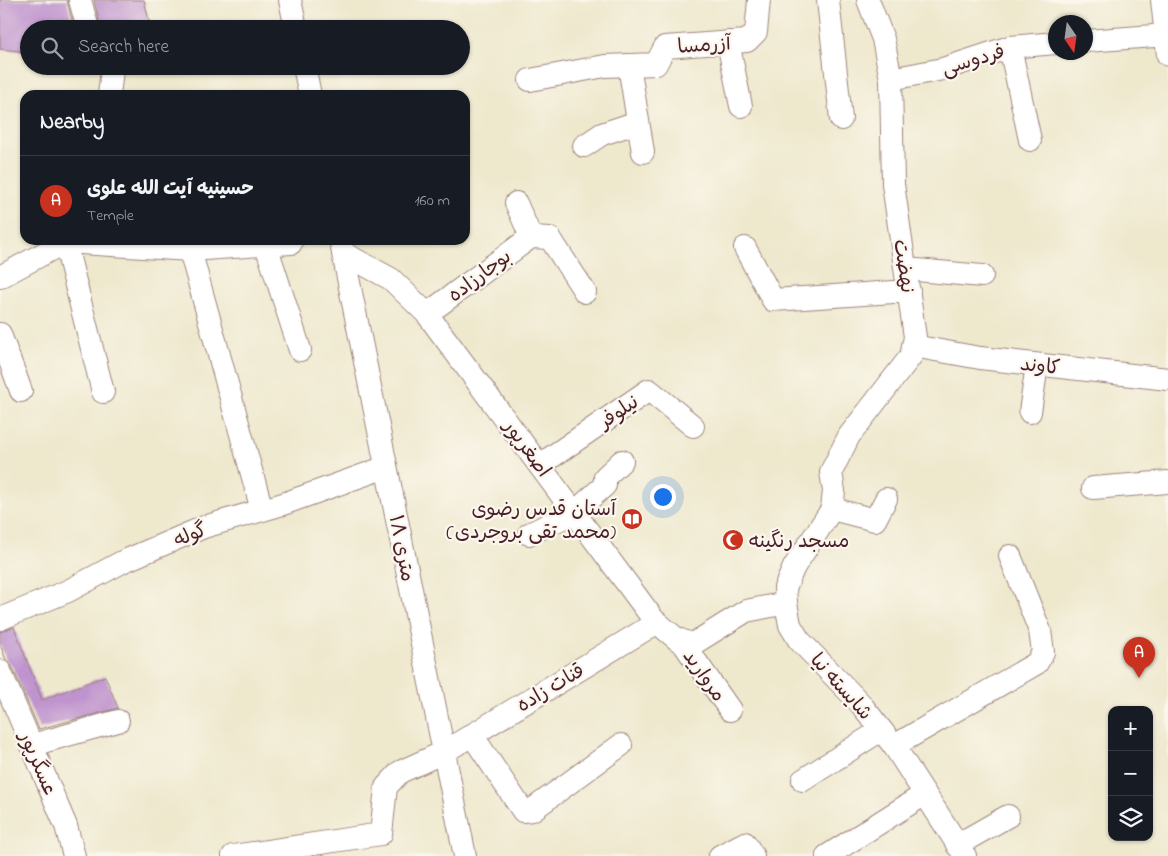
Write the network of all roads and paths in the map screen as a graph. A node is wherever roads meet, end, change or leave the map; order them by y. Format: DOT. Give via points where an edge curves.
graph roads {
  1 [pos="80,0"];
  2 [pos="290,0"];
  3 [pos="759,0"];
  4 [pos="828,0"];
  5 [pos="868,0"];
  6 [pos="1162,0"];
  7 [pos="86,20"];
  8 [pos="294,20"];
  9 [pos="1093,41"];
  10 [pos="1167,41"];
  11 [pos="728,42"];
  12 [pos="1048,44"];
  13 [pos="1010,48"];
  14 [pos="629,65"];
  15 [pos="111,75"];
  16 [pos="306,75"];
  17 [pos="891,79"];
  18 [pos="530,80"];
  19 [pos="110,90"];
  20 [pos="309,90"];
  21 [pos="741,106"];
  22 [pos="841,120"];
  23 [pos="638,122"];
  24 [pos="1030,140"];
  25 [pos="584,146"];
  26 [pos="643,152"];
  27 [pos="516,203"];
  28 [pos="531,237"];
  29 [pos="60,245"];
  30 [pos="68,245"];
  31 [pos="122,245"];
  32 [pos="266,245"];
  33 [pos="342,246"];
  34 [pos="745,248"];
  35 [pos="190,250"];
  36 [pos="906,269"];
  37 [pos="982,276"];
  38 [pos="0,277"];
  39 [pos="909,291"];
  40 [pos="585,292"];
  41 [pos="428,314"];
  42 [pos="0,334"];
  43 [pos="913,346"];
  44 [pos="300,350"];
  45 [pos="1037,365"];
  46 [pos="1168,379"];
  47 [pos="21,391"];
  48 [pos="103,392"];
  49 [pos="1030,412"];
  50 [pos="693,426"];
  51 [pos="622,461"];
  52 [pos="540,464"];
  53 [pos="386,467"];
  54 [pos="1168,482"];
  55 [pos="1093,488"];
  56 [pos="886,499"];
  57 [pos="832,509"];
  58 [pos="262,510"];
  59 [pos="575,512"];
  60 [pos="529,534"];
  61 [pos="1010,556"];
  62 [pos="786,603"];
  63 [pos="0,619"];
  64 [pos="656,623"];
  65 [pos="681,640"];
  66 [pos="0,671"];
  67 [pos="730,710"];
  68 [pos="118,721"];
  69 [pos="472,734"];
  70 [pos="887,738"];
  71 [pos="621,745"];
  72 [pos="32,746"];
  73 [pos="444,752"];
  74 [pos="803,780"];
  75 [pos="925,794"];
  76 [pos="1008,816"];
  77 [pos="961,850"];
  78 [pos="74,856"];
  79 [pos="233,856"];
  80 [pos="465,856"];
  81 [pos="720,856"];
  82 [pos="753,856"];
  83 [pos="827,856"];
  1 -- 7 [label="street"];
  2 -- 8 [label="street"];
  3 -- 11 [label="street, آزرمسا" via="756,32 747,40"];
  4 -- 22 [label="street"];
  5 -- 17 [label="street, نهضت" via="883,39"];
  6 -- 10 [label="street"];
  9 -- 10 [label="street"];
  11 -- 14 [label="street, آزرمسا" via="664,47 656,64"];
  11 -- 21 [label="street"];
  12 -- 13 [label="street, فردوسی"];
  13 -- 17 [label="street, فردوسی" via="943,69"];
  13 -- 24 [label="street"];
  14 -- 18 [label="street" via="605,66"];
  14 -- 23 [label="street"];
  15 -- 19 [label="street"];
  16 -- 20 [label="street"];
  17 -- 36 [label="street, نهضت" via="894,184"];
  23 -- 25 [label="street" via="602,134"];
  23 -- 26 [label="street"];
  27 -- 28 [label="street, بوجارزاده"];
  28 -- 40 [label="street, بوجارزاده" via="550,238"];
  28 -- 41 [label="street, بوجارزاده"];
  29 -- 38 [label="street"];
  30 -- 48 [label="street"];
  31 -- 35 [label="street"];
  32 -- 35 [label="street"];
  32 -- 44 [label="street"];
  33 -- 41 [label="street, اصغرپور" via="391,279"];
  33 -- 53 [label="street, ۱۸ متری"];
  34 -- 39 [label="street" via="773,300"];
  35 -- 58 [label="street"];
  36 -- 37 [label="street"];
  36 -- 39 [label="street, نهضت"];
  39 -- 43 [label="street, نهضت" via="915,337"];
  41 -- 52 [label="street, اصغرپور"];
  42 -- 47 [label="street"];
  43 -- 45 [label="street, کاوند"];
  43 -- 57 [label="street, نهضت" via="911,356 850,436 831,472"];
  45 -- 46 [label="street, کاوند"];
  45 -- 49 [label="street"];
  50 -- 52 [label="street, نیلوفر" via="649,390"];
  51 -- 59 [label="street" via="605,477 605,485"];
  52 -- 59 [label="street, اصغرپور"];
  53 -- 58 [label="street, گوله"];
  53 -- 73 [label="street, ۱۸ متری"];
  54 -- 55 [label="street"];
  56 -- 57 [label="street" via="876,520"];
  57 -- 62 [label="street, شایسته نیا" via="794,567 785,588"];
  58 -- 63 [label="street, گوله" via="204,527"];
  59 -- 60 [label="street"];
  59 -- 64 [label="street, اصغرپور"];
  61 -- 70 [label="street" via="1040,632 1043,652 1036,663"];
  62 -- 65 [label="street" via="746,611 693,644"];
  62 -- 70 [label="street, شایسته نیا" via="790,625 799,640 860,704"];
  64 -- 65 [label="street, اصغرپور"];
  64 -- 69 [label="street, قنات زاده"];
  65 -- 67 [label="street, مروارید"];
  66 -- 72 [label="street, عسگرپور"];
  68 -- 72 [label="street"];
  69 -- 71 [label="street" via="523,811 532,810"];
  69 -- 73 [label="street, قنات زاده"];
  70 -- 74 [label="street"];
  70 -- 75 [label="street, شایسته نیا"];
  72 -- 78 [label="street, عسگرپور" via="66,826"];
  73 -- 79 [label="street, قنات زاده" via="400,772 386,787 381,834"];
  73 -- 80 [label="street, ۱۸ متری"];
  75 -- 77 [label="street, شایسته نیا"];
  75 -- 83 [label="street"];
  76 -- 77 [label="street"];
  81 -- 82 [label="street" via="745,843"];
}
